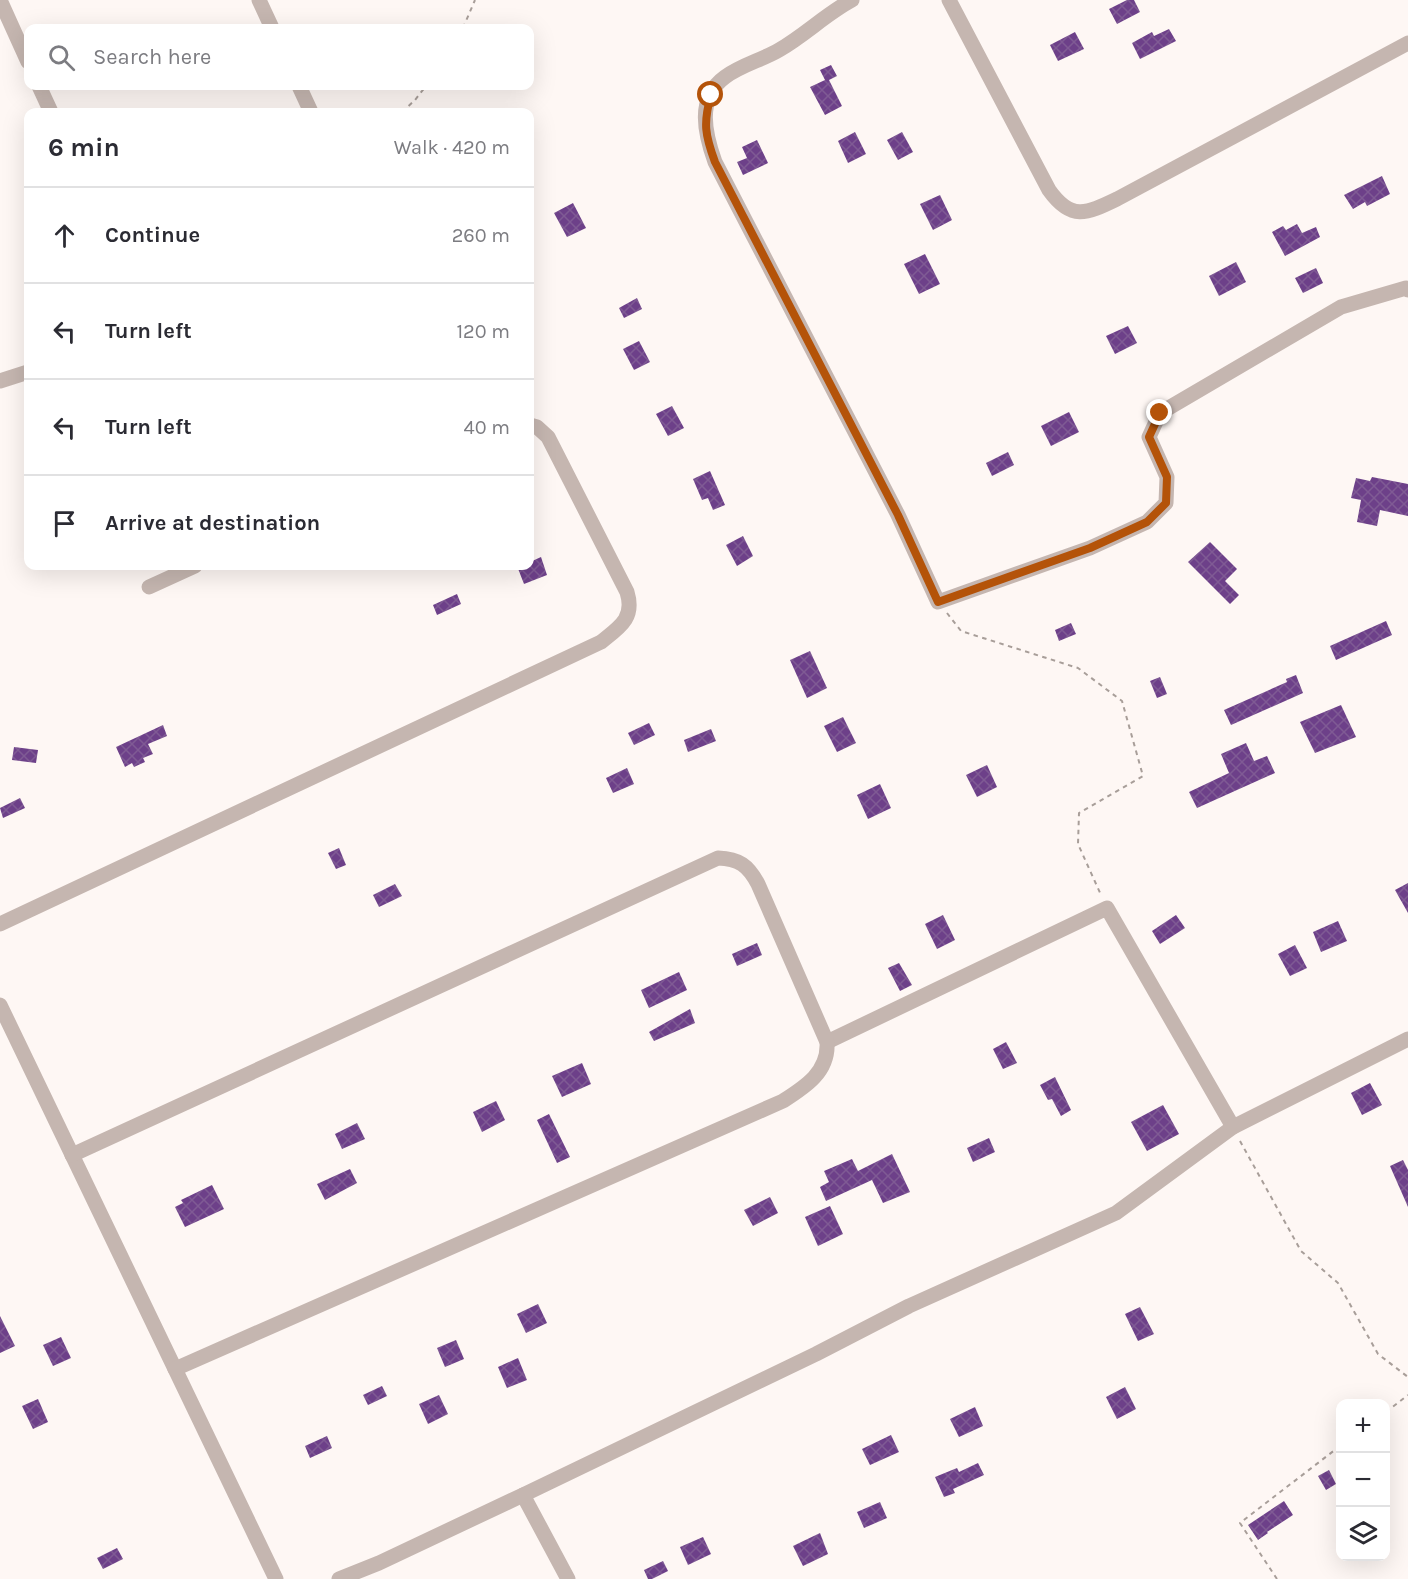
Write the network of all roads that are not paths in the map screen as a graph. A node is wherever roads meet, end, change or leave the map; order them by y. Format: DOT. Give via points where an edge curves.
graph roads {
  1 [pos="0,0"];
  2 [pos="259,0"];
  3 [pos="852,0"];
  4 [pos="949,0"];
  5 [pos="271,24"];
  6 [pos="1408,43"];
  7 [pos="24,53"];
  8 [pos="41,90"];
  9 [pos="301,90"];
  10 [pos="49,108"];
  11 [pos="309,108"];
  12 [pos="1408,290"];
  13 [pos="24,373"];
  14 [pos="0,381"];
  15 [pos="534,426"];
  16 [pos="186,570"];
  17 [pos="149,587"];
  18 [pos="0,924"];
  19 [pos="0,1005"];
  20 [pos="1408,1039"];
  21 [pos="827,1042"];
  22 [pos="1233,1128"];
  23 [pos="72,1155"];
  24 [pos="175,1369"];
  25 [pos="523,1495"];
  26 [pos="276,1579"];
  27 [pos="339,1579"];
  28 [pos="568,1579"];
  1 -- 7 [label="street"];
  2 -- 5 [label="street"];
  3 -- 12 [label="street" via="778,51 726,76 711,95 705,130 715,162 893,505 938,602 1090,548 1147,522 1166,503 1167,477 1149,437 1160,413 1341,307"];
  4 -- 6 [label="street" via="1049,190 1058,203 1083,213 1117,199"];
  8 -- 10 [label="street"];
  9 -- 11 [label="street"];
  13 -- 14 [label="street"];
  15 -- 18 [label="street" via="548,437 627,592 631,605 628,616 616,630 601,642"];
  16 -- 17 [label="street"];
  19 -- 23 [label="street"];
  20 -- 22 [label="street"];
  21 -- 22 [label="street" via="1107,908"];
  21 -- 23 [label="street" via="752,872 732,858 718,858"];
  21 -- 24 [label="street" via="824,1067 805,1087 783,1101"];
  22 -- 25 [label="street" via="1116,1213 909,1306"];
  23 -- 24 [label="street"];
  24 -- 26 [label="street"];
  25 -- 27 [label="street"];
  25 -- 28 [label="street"];
}
